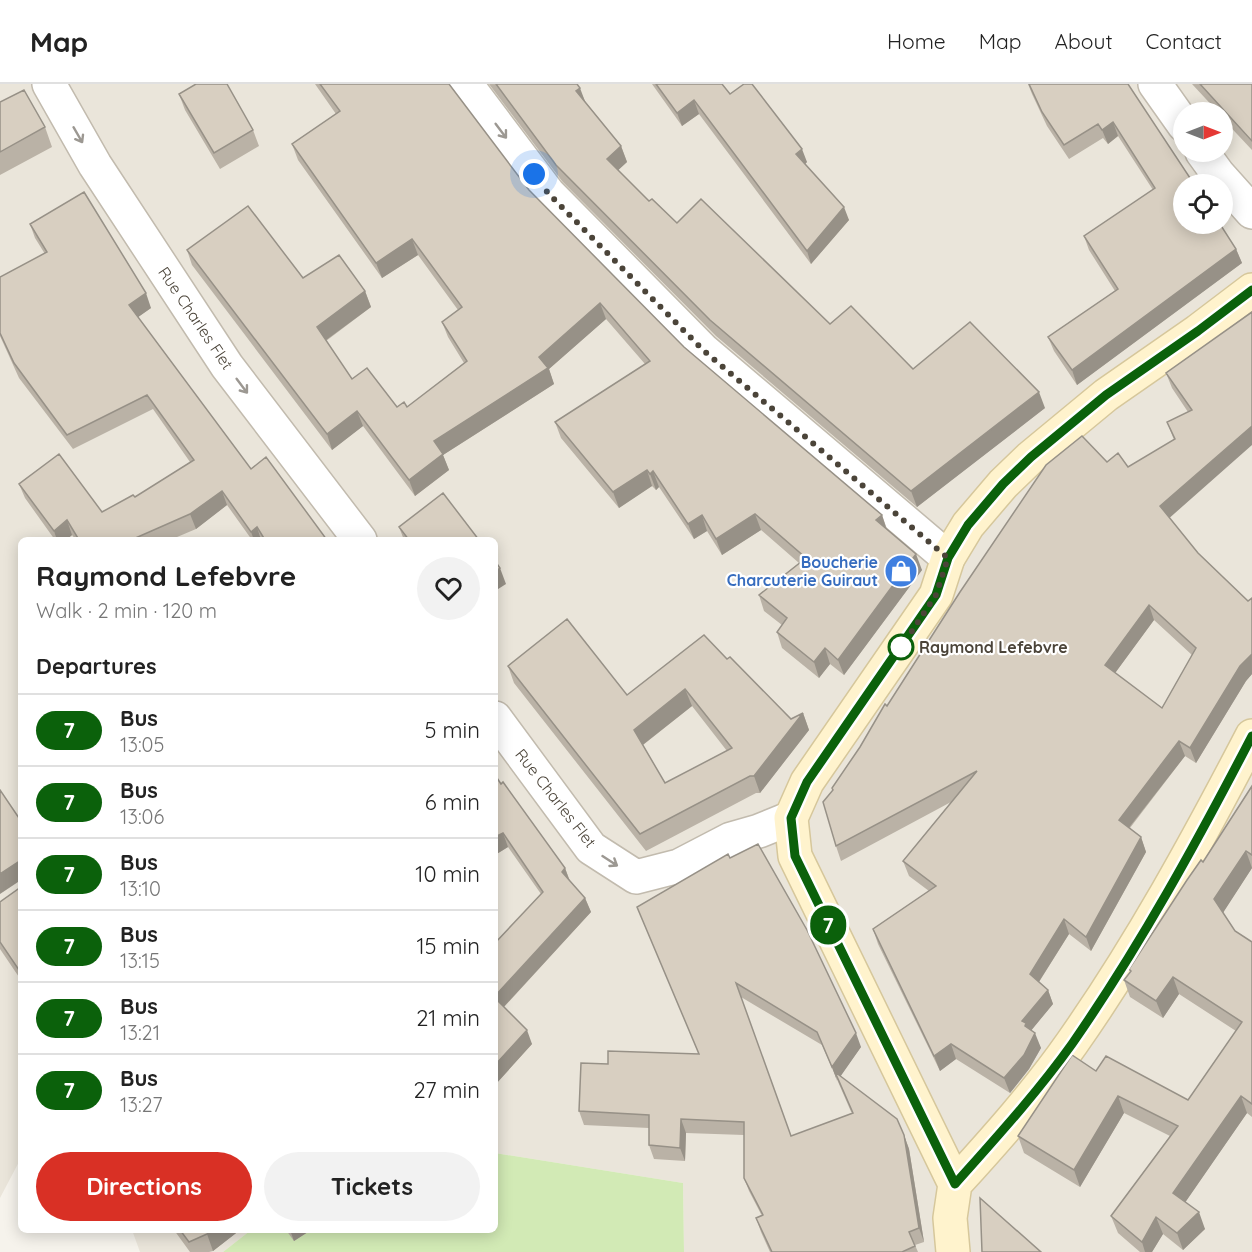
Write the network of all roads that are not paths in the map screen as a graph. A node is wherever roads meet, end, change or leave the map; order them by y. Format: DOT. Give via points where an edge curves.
graph roads {
  1 [pos="49,84"];
  2 [pos="466,84"];
  3 [pos="1155,84"];
  4 [pos="1173,109"];
  5 [pos="1209,162"];
  6 [pos="1252,212"];
  7 [pos="1252,290"];
  8 [pos="358,537"];
  9 [pos="948,558"];
  10 [pos="498,722"];
  11 [pos="1252,736"];
  12 [pos="791,818"];
  13 [pos="955,1184"];
  14 [pos="953,1252"];
  1 -- 8 [label="street, Rue Charles Flet, one-way" via="95,165 227,366"];
  2 -- 9 [label="street, one-way" via="548,193 703,350"];
  3 -- 4 [label="street"];
  5 -- 6 [label="street"];
  7 -- 9 [label="street" via="1106,395 1031,457 968,525"];
  9 -- 12 [label="street" via="936,595 807,782"];
  10 -- 12 [label="street, Rue Charles Flet, one-way" via="591,848 636,877 680,866 731,839"];
  11 -- 13 [label="street" via="1168,892 1071,1045 1005,1129"];
  12 -- 13 [label="street" via="795,856"];
  13 -- 14 [label="street" via="950,1218"];
}
